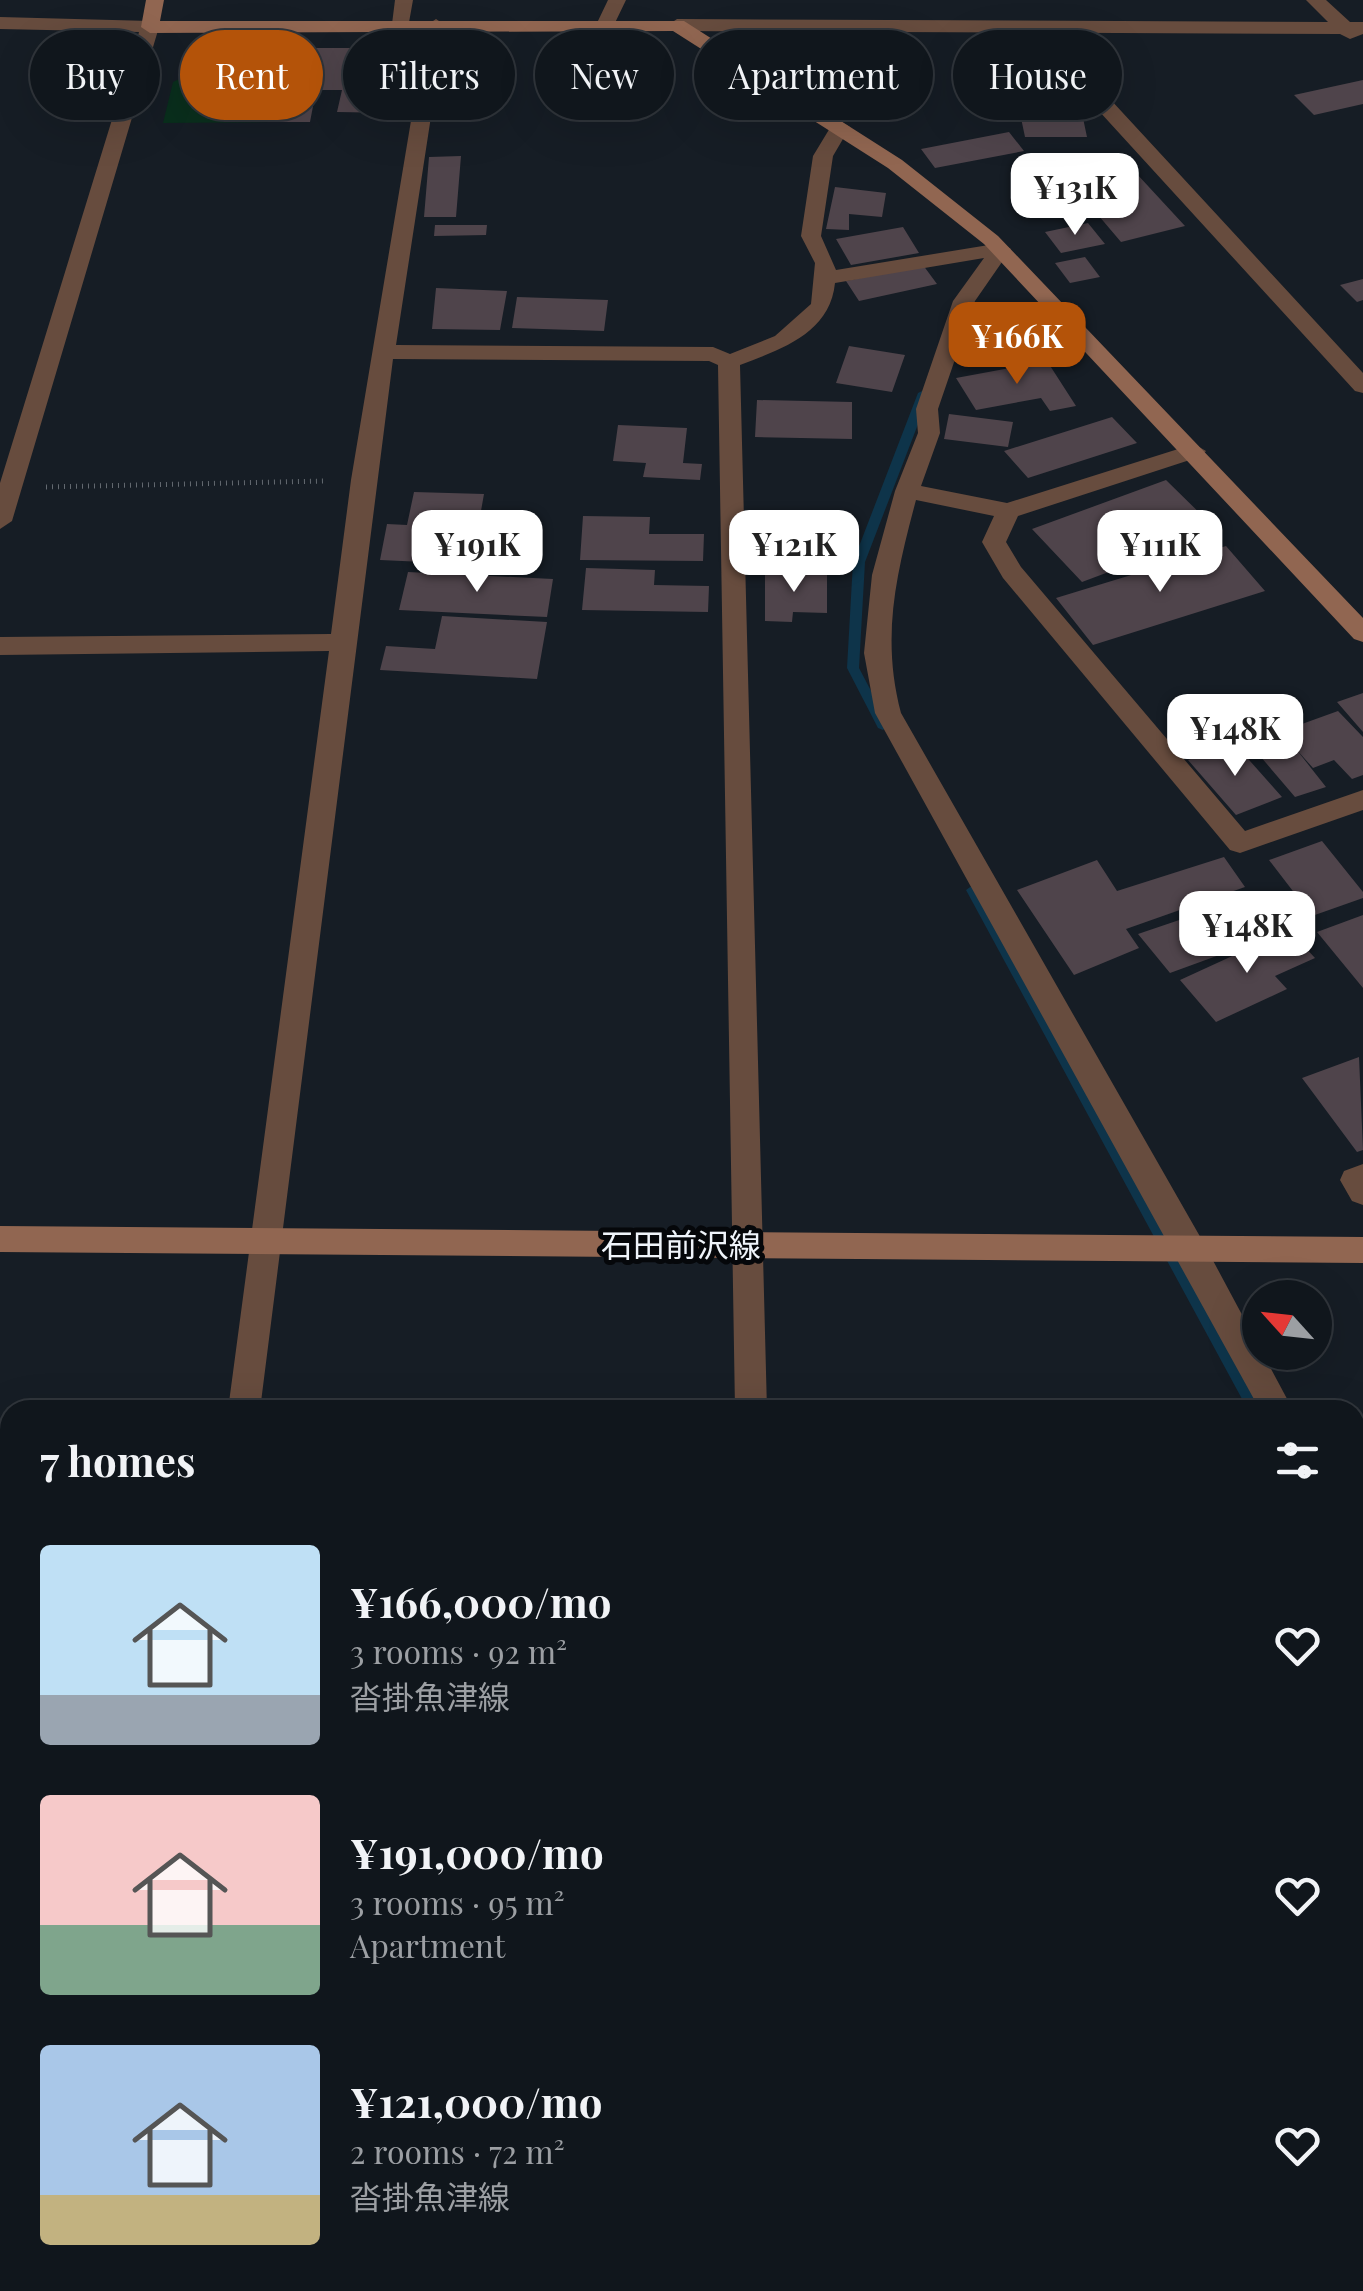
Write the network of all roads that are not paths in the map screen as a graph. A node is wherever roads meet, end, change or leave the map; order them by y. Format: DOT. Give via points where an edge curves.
graph roads {
  1 [pos="155,0"];
  2 [pos="404,0"];
  3 [pos="617,0"];
  4 [pos="1315,0"];
  5 [pos="606,23"];
  6 [pos="0,24"];
  7 [pos="401,24"];
  8 [pos="436,25"];
  9 [pos="676,25"];
  10 [pos="1032,25"];
  11 [pos="150,27"];
  12 [pos="1354,28"];
  13 [pos="1363,45"];
  14 [pos="840,127"];
  15 [pos="1001,249"];
  16 [pos="825,278"];
  17 [pos="384,352"];
  18 [pos="729,362"];
  19 [pos="1363,386"];
  20 [pos="1194,451"];
  21 [pos="907,491"];
  22 [pos="1008,511"];
  23 [pos="0,522"];
  24 [pos="1363,632"];
  25 [pos="344,642"];
  26 [pos="0,646"];
  27 [pos="1363,800"];
  28 [pos="1363,1177"];
  29 [pos="1363,1192"];
  30 [pos="0,1239"];
  31 [pos="266,1244"];
  32 [pos="746,1246"];
  33 [pos="1191,1249"];
  34 [pos="1363,1250"];
  35 [pos="245,1400"];
  36 [pos="751,1400"];
  37 [pos="1272,1400"];
  1 -- 11 [label="main road"];
  2 -- 7 [label="street"];
  3 -- 5 [label="street"];
  4 -- 12 [label="street"];
  5 -- 8 [label="main road"];
  5 -- 9 [label="main road"];
  6 -- 11 [label="street"];
  7 -- 8 [label="main road"];
  7 -- 11 [label="main road"];
  8 -- 17 [label="street"];
  9 -- 10 [label="street"];
  9 -- 14 [label="main road"];
  10 -- 12 [label="street"];
  10 -- 19 [label="street"];
  11 -- 23 [label="street"];
  12 -- 13 [label="street"];
  14 -- 15 [label="main road"];
  14 -- 16 [label="street" via="824,156 810,236 826,262"];
  15 -- 16 [label="street"];
  15 -- 20 [label="main road"];
  15 -- 21 [label="street" via="964,301"];
  16 -- 18 [label="street" via="822,306 784,342"];
  17 -- 18 [label="street" via="712,354"];
  17 -- 25 [label="street"];
  18 -- 32 [label="street"];
  20 -- 22 [label="street"];
  20 -- 24 [label="main road"];
  21 -- 22 [label="street"];
  21 -- 33 [label="street" via="874,616 875,671 888,713"];
  22 -- 27 [label="street" via="994,542 1012,572 1240,843"];
  25 -- 26 [label="street"];
  25 -- 31 [label="street"];
  28 -- 29 [label="street" via="1355,1180"];
  30 -- 31 [label="main road, 石田前沢線"];
  31 -- 32 [label="main road, 石田前沢線"];
  31 -- 35 [label="street"];
  32 -- 33 [label="main road, 石田前沢線"];
  32 -- 36 [label="street"];
  33 -- 34 [label="main road, 石田前沢線"];
  33 -- 37 [label="street"];
}
